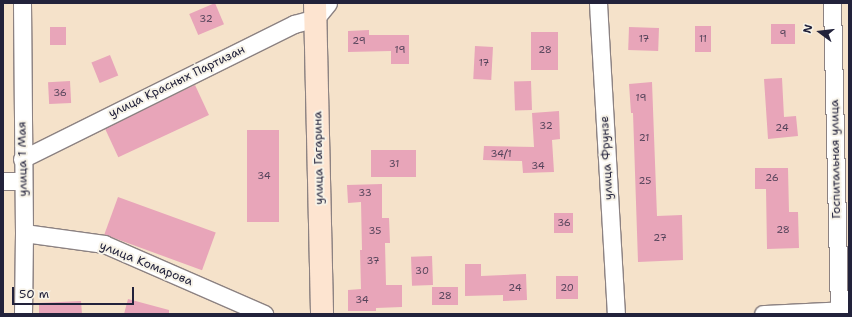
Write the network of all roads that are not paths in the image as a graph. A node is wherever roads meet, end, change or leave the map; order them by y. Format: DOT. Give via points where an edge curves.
graph roads {
  1 [pos="22,3"];
  2 [pos="598,3"];
  3 [pos="832,3"];
  4 [pos="320,8"];
  5 [pos="22,159"];
  6 [pos="3,181"];
  7 [pos="24,181"];
  8 [pos="24,233"];
  9 [pos="842,311"];
  10 [pos="23,314"];
  11 [pos="264,314"];
  12 [pos="322,314"];
  13 [pos="616,314"];
  14 [pos="763,314"];
  1 -- 5 [label="street, улица 1 Мая"];
  2 -- 13 [label="street, улица Фрунзе"];
  3 -- 9 [label="street, Госпитальная улица"];
  4 -- 5 [label="street, улица Красных Партизан" via="294,24"];
  4 -- 12 [label="main road, улица Гагарина"];
  5 -- 7 [label="street, улица 1 Мая"];
  6 -- 7 [label="street"];
  7 -- 8 [label="street, улица 1 Мая"];
  8 -- 10 [label="street, улица 1 Мая"];
  8 -- 11 [label="street, улица Комарова" via="104,244"];
  9 -- 14 [label="street"];
}
